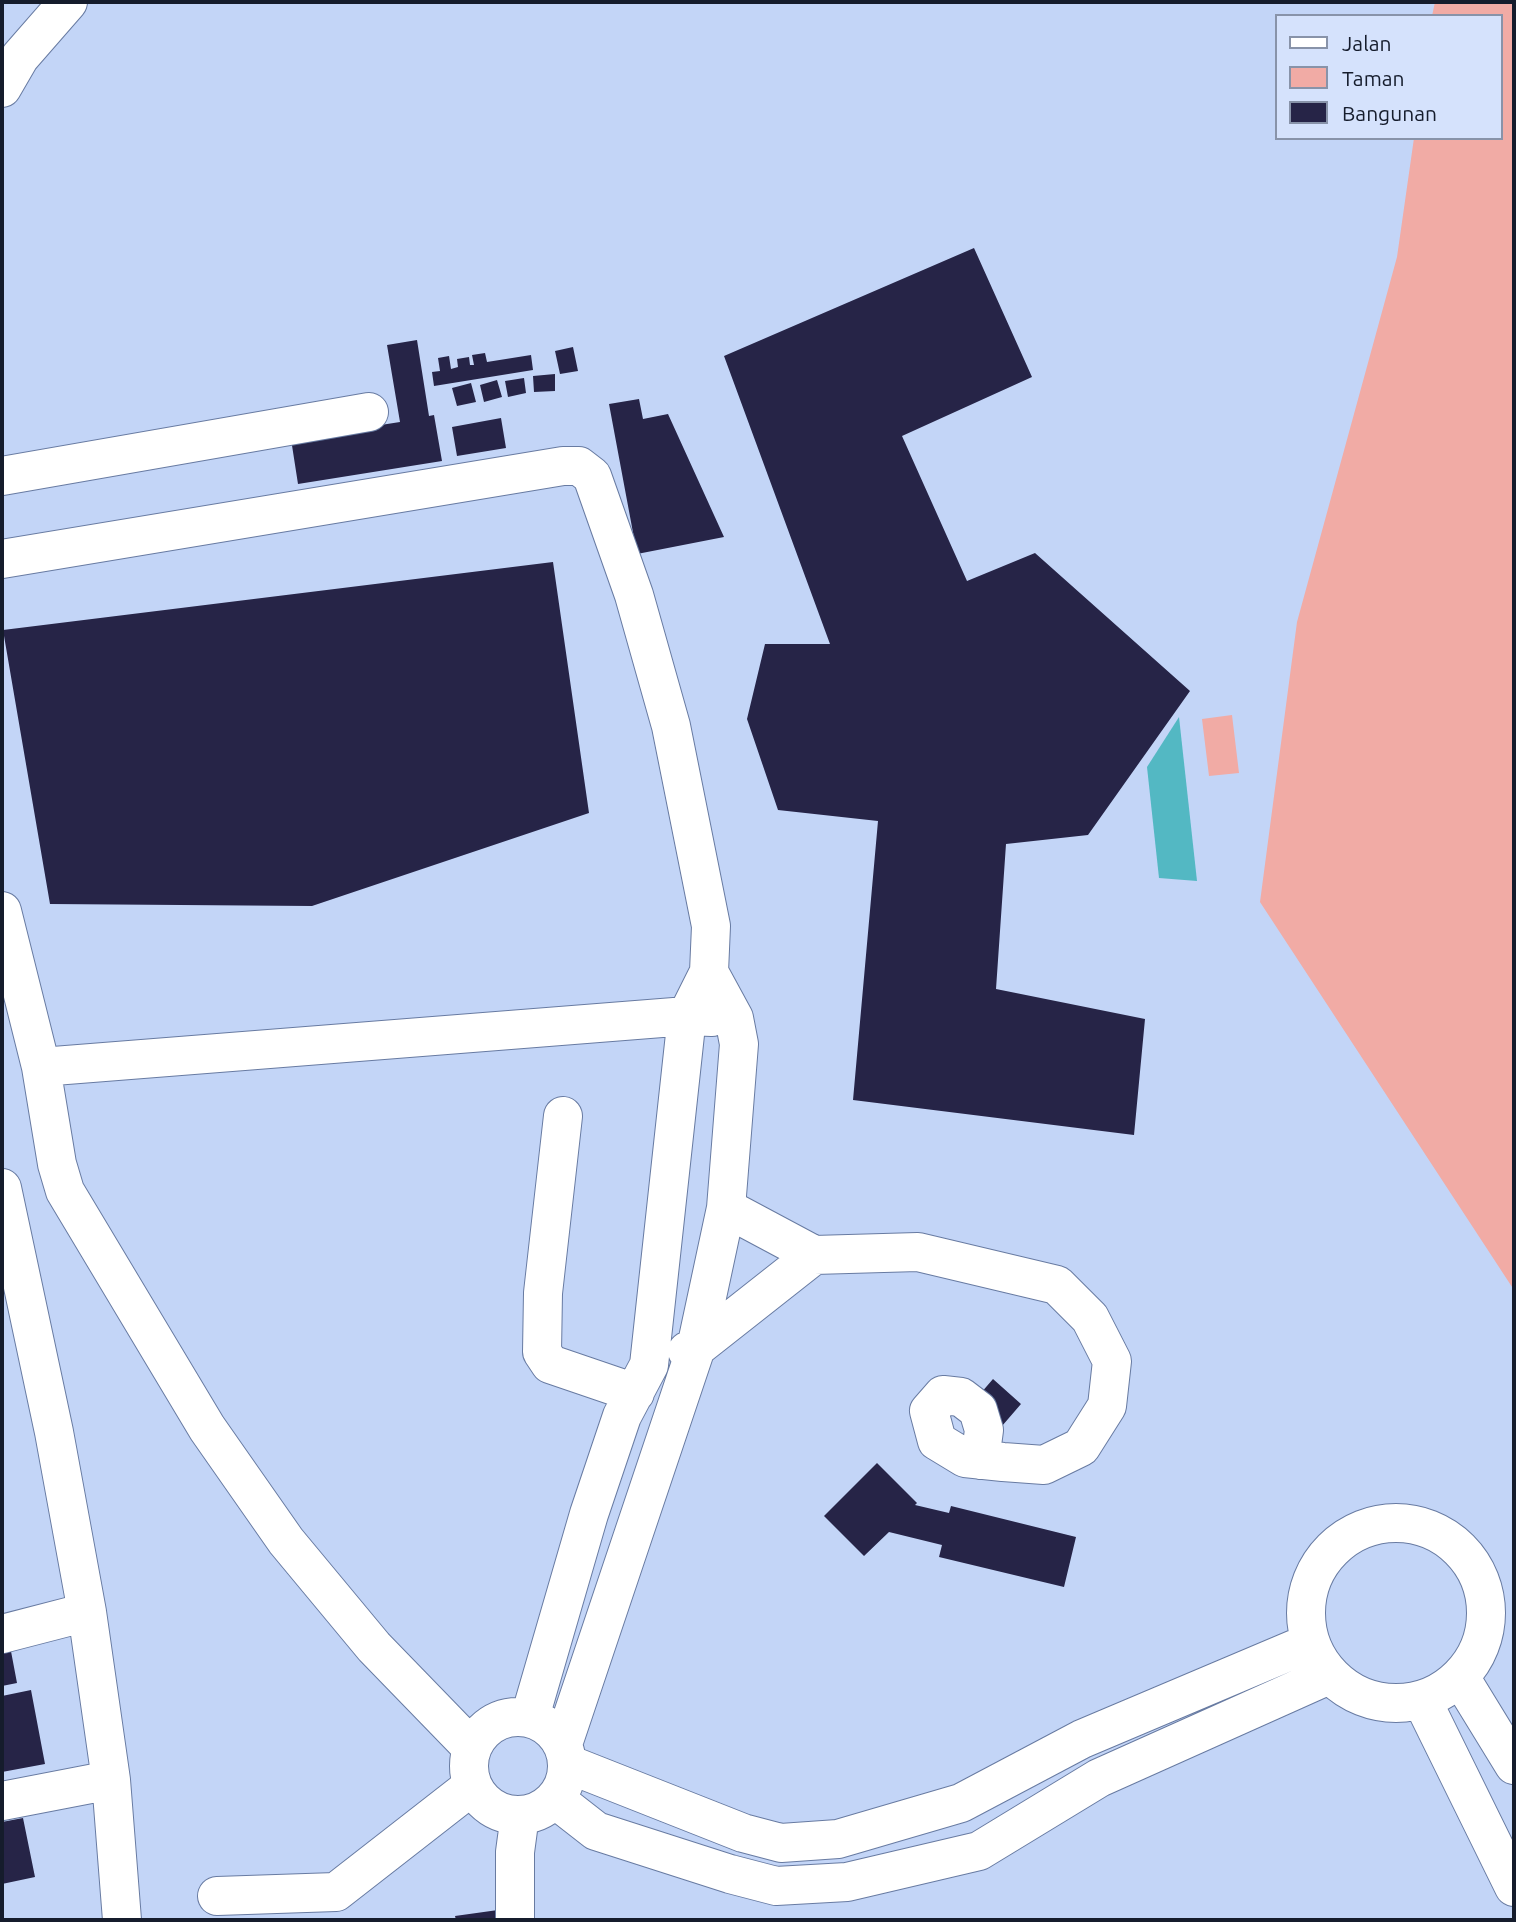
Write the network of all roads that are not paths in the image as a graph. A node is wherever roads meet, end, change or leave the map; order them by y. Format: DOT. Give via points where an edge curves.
graph roads {
  1 [pos="68,2"];
  2 [pos="2,88"];
  3 [pos="369,412"];
  4 [pos="2,476"];
  5 [pos="2,559"];
  6 [pos="2,911"];
  7 [pos="709,972"];
  8 [pos="687,1016"];
  9 [pos="734,1018"];
  10 [pos="41,1067"];
  11 [pos="563,1116"];
  12 [pos="2,1188"];
  13 [pos="726,1208"];
  14 [pos="814,1255"];
  15 [pos="696,1348"];
  16 [pos="642,1379"];
  17 [pos="980,1460"];
  18 [pos="87,1612"];
  19 [pos="2,1634"];
  20 [pos="1310,1643"];
  21 [pos="1329,1675"];
  22 [pos="1460,1676"];
  23 [pos="1422,1700"];
  24 [pos="530,1717"];
  25 [pos="472,1748"];
  26 [pos="1514,1766"];
  27 [pos="562,1769"];
  28 [pos="111,1780"];
  29 [pos="472,1786"];
  30 [pos="2,1801"];
  31 [pos="520,1815"];
  32 [pos="1514,1887"];
  33 [pos="217,1896"];
  34 [pos="122,1920"];
  35 [pos="515,1920"];
  1 -- 2 [label="street" via="20,57"];
  3 -- 4 [label="street"];
  5 -- 7 [label="street" via="579,466 592,476 634,596 671,726 711,926"];
  6 -- 10 [label="street"];
  7 -- 8 [label="street"];
  7 -- 9 [label="street"];
  8 -- 9 [label="street"];
  8 -- 10 [label="street"];
  8 -- 16 [label="street"];
  9 -- 13 [label="street" via="738,1044"];
  10 -- 25 [label="street" via="65,1191 207,1428 321,1584 374,1647"];
  11 -- 16 [label="street" via="543,1293 542,1352 550,1364"];
  12 -- 18 [label="street"];
  13 -- 14 [label="street"];
  13 -- 15 [label="street"];
  14 -- 15 [label="street"];
  14 -- 17 [label="street" via="918,1252 1057,1285 1090,1318 1112,1361 1107,1406 1081,1447 1044,1465"];
  15 -- 16 [label="street"];
  15 -- 27 [label="street"];
  16 -- 24 [label="street" via="622,1416 589,1514"];
  18 -- 19 [label="street"];
  18 -- 28 [label="street"];
  20 -- 21 [label="street"];
  20 -- 22 [label="street" via="1304,1612 1311,1580 1328,1553 1353,1533 1384,1523 1416,1525 1446,1537 1469,1558 1483,1587 1485,1630 1479,1650"];
  20 -- 27 [label="street" via="1082,1738 961,1803 838,1839 781,1843"];
  21 -- 23 [label="street" via="1349,1691 1372,1700 1397,1704"];
  21 -- 27 [label="street" via="1099,1778 979,1851 847,1882 776,1886 596,1831"];
  22 -- 23 [label="street"];
  22 -- 26 [label="street"];
  23 -- 32 [label="street"];
  24 -- 25 [label="street" via="495,1722 481,1732"];
  24 -- 27 [label="street" via="549,1727"];
  25 -- 29 [label="street" via="468,1767"];
  27 -- 31 [label="street" via="539,1811"];
  28 -- 30 [label="street"];
  28 -- 34 [label="street"];
  29 -- 31 [label="street" via="484,1802 501,1812"];
  29 -- 33 [label="street" via="336,1892"];
  31 -- 35 [label="street"];
}
